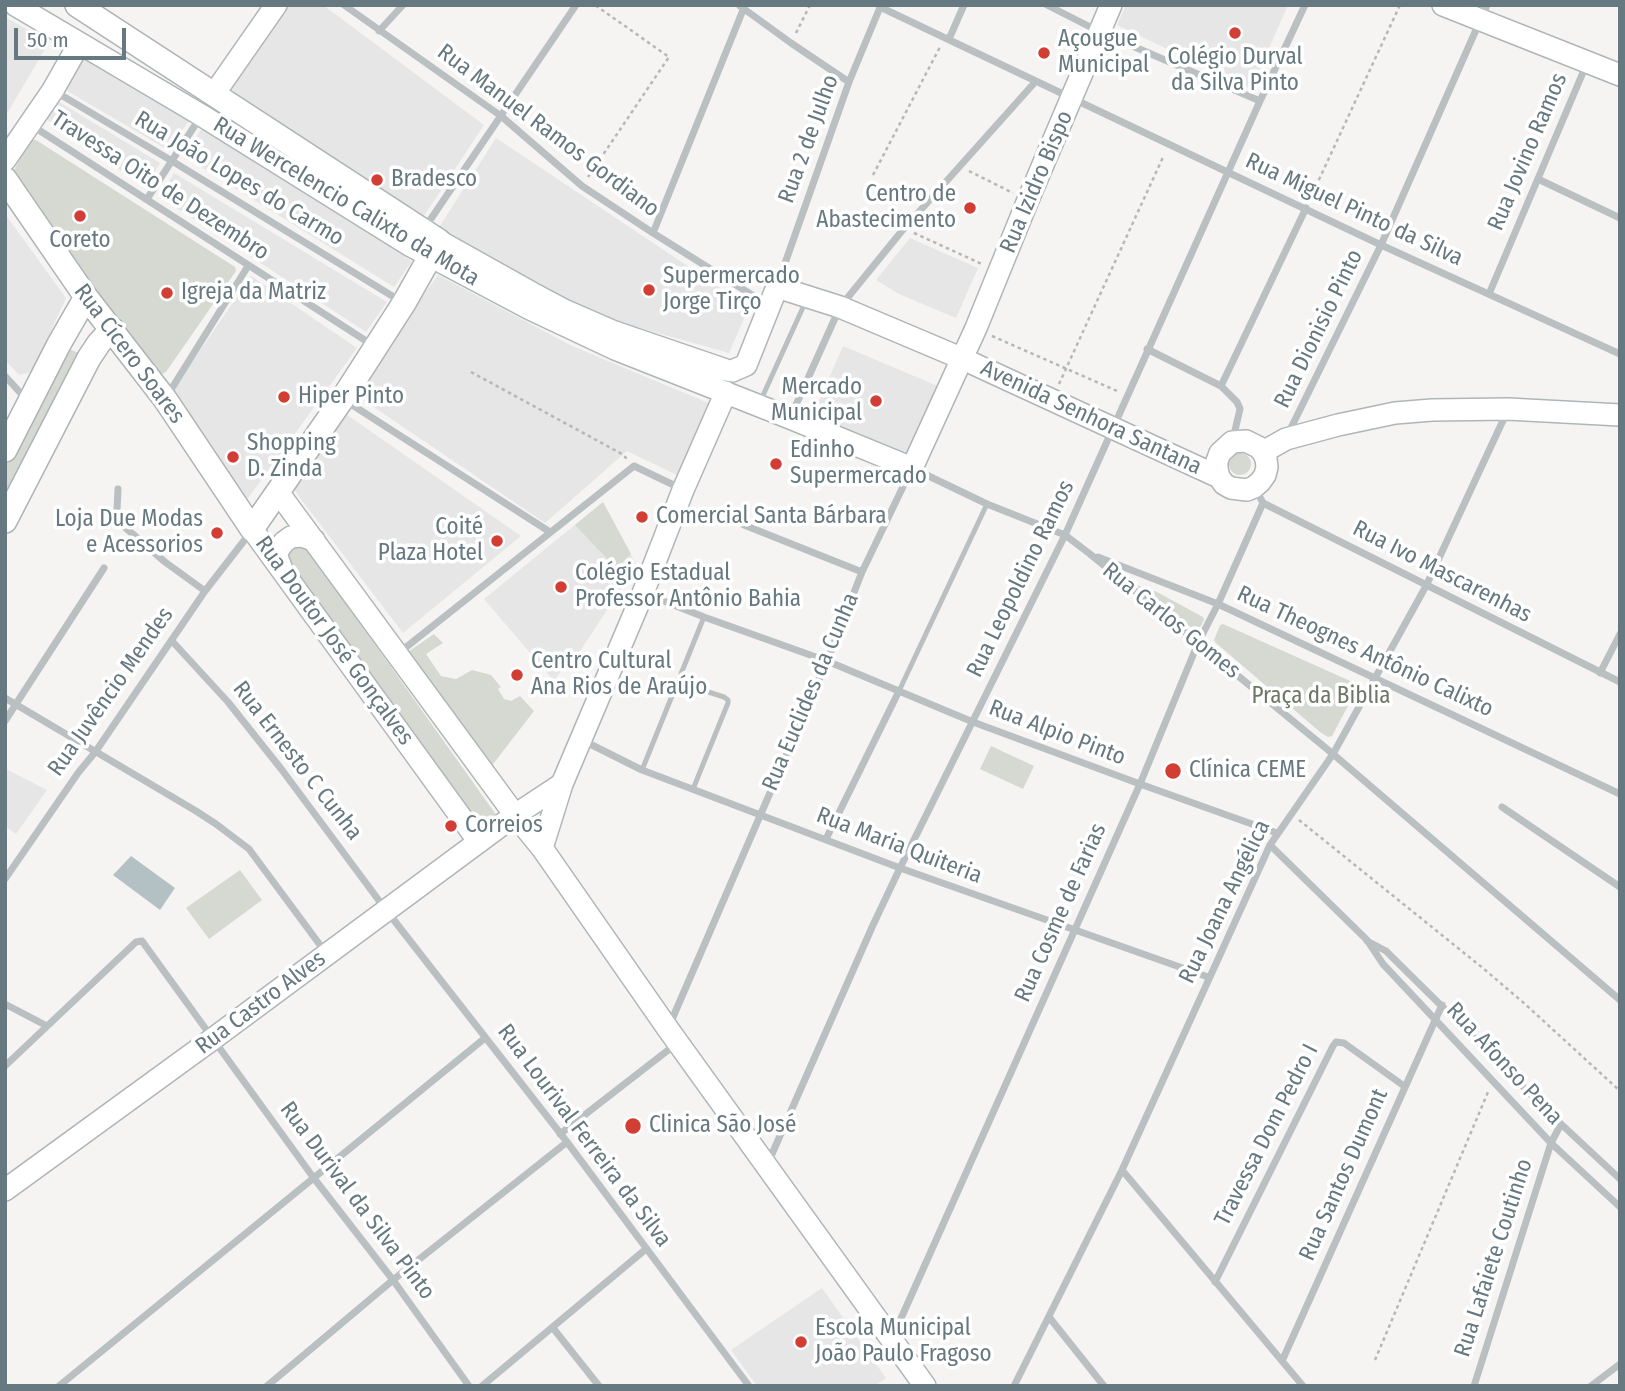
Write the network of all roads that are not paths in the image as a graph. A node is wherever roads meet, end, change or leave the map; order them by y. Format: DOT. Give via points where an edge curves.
graph roads {
  1 [pos="15,5"];
  2 [pos="77,5"];
  3 [pos="276,5"];
  4 [pos="344,5"];
  5 [pos="403,5"];
  6 [pos="576,5"];
  7 [pos="964,5"];
  8 [pos="1047,5"];
  9 [pos="1111,5"];
  10 [pos="1305,5"];
  11 [pos="1443,5"];
  12 [pos="742,6"];
  13 [pos="880,6"];
  14 [pos="100,12"];
  15 [pos="1484,13"];
  16 [pos="379,31"];
  17 [pos="1100,32"];
  18 [pos="947,38"];
  19 [pos="79,44"];
  20 [pos="1587,63"];
  21 [pos="1620,75"];
  22 [pos="1036,81"];
  23 [pos="849,82"];
  24 [pos="53,90"];
  25 [pos="214,94"];
  26 [pos="1073,98"];
  27 [pos="1260,101"];
  28 [pos="201,115"];
  29 [pos="501,116"];
  30 [pos="30,125"];
  31 [pos="5,160"];
  32 [pos="172,160"];
  33 [pos="1228,172"];
  34 [pos="5,179"];
  35 [pos="1538,179"];
  36 [pos="147,199"];
  37 [pos="1306,208"];
  38 [pos="1620,218"];
  39 [pos="653,233"];
  40 [pos="426,243"];
  41 [pos="1381,245"];
  42 [pos="248,266"];
  43 [pos="1489,294"];
  44 [pos="773,296"];
  45 [pos="86,297"];
  46 [pos="807,297"];
  47 [pos="404,303"];
  48 [pos="840,307"];
  49 [pos="112,329"];
  50 [pos="59,344"];
  51 [pos="376,347"];
  52 [pos="1147,349"];
  53 [pos="1620,354"];
  54 [pos="89,358"];
  55 [pos="963,359"];
  56 [pos="5,376"];
  57 [pos="1221,386"];
  58 [pos="726,392"];
  59 [pos="343,398"];
  60 [pos="165,399"];
  61 [pos="29,402"];
  62 [pos="759,405"];
  63 [pos="1508,409"];
  64 [pos="1620,415"];
  65 [pos="790,418"];
  66 [pos="1114,429"];
  67 [pos="1286,439"];
  68 [pos="1232,442"];
  69 [pos="5,450"];
  70 [pos="1263,452"];
  71 [pos="912,468"];
  72 [pos="1219,477"];
  73 [pos="118,489"];
  74 [pos="683,490"];
  75 [pos="278,492"];
  76 [pos="1259,495"];
  77 [pos="987,503"];
  78 [pos="5,521"];
  79 [pos="744,525"];
  80 [pos="252,529"];
  81 [pos="550,532"];
  82 [pos="1065,536"];
  83 [pos="314,540"];
  84 [pos="1090,554"];
  85 [pos="281,567"];
  86 [pos="104,568"];
  87 [pos="862,572"];
  88 [pos="646,584"];
  89 [pos="1426,586"];
  90 [pos="205,591"];
  91 [pos="1218,604"];
  92 [pos="704,617"];
  93 [pos="1620,634"];
  94 [pos="172,641"];
  95 [pos="1198,643"];
  96 [pos="398,653"];
  97 [pos="827,661"];
  98 [pos="1600,673"];
  99 [pos="1376,678"];
  100 [pos="677,682"];
  101 [pos="1620,682"];
  102 [pos="899,691"];
  103 [pos="5,698"];
  104 [pos="16,705"];
  105 [pos="5,722"];
  106 [pos="973,722"];
  107 [pos="581,740"];
  108 [pos="96,751"];
  109 [pos="1333,754"];
  110 [pos="642,770"];
  111 [pos="562,784"];
  112 [pos="1140,784"];
  113 [pos="693,789"];
  114 [pos="1620,794"];
  115 [pos="1502,807"];
  116 [pos="760,813"];
  117 [pos="515,815"];
  118 [pos="1277,832"];
  119 [pos="826,839"];
  120 [pos="480,842"];
  121 [pos="1270,845"];
  122 [pos="542,848"];
  123 [pos="900,867"];
  124 [pos="5,879"];
  125 [pos="1620,887"];
  126 [pos="386,910"];
  127 [pos="1075,930"];
  128 [pos="1367,940"];
  129 [pos="327,954"];
  130 [pos="1208,978"];
  131 [pos="1620,1000"];
  132 [pos="5,1004"];
  133 [pos="1442,1005"];
  134 [pos="1435,1018"];
  135 [pos="47,1026"];
  136 [pos="673,1036"];
  137 [pos="214,1038"];
  138 [pos="485,1038"];
  139 [pos="5,1066"];
  140 [pos="1404,1086"];
  141 [pos="1561,1124"];
  142 [pos="561,1134"];
  143 [pos="567,1142"];
  144 [pos="1552,1143"];
  145 [pos="767,1167"];
  146 [pos="1122,1170"];
  147 [pos="313,1177"];
  148 [pos="1620,1179"];
  149 [pos="5,1190"];
  150 [pos="1620,1207"];
  151 [pos="646,1250"];
  152 [pos="393,1280"];
  153 [pos="1215,1282"];
  154 [pos="1049,1317"];
  155 [pos="553,1328"];
  156 [pos="892,1338"];
  157 [pos="1282,1361"];
  158 [pos="1620,1364"];
  159 [pos="59,1386"];
  160 [pos="267,1386"];
  161 [pos="469,1386"];
  162 [pos="482,1386"];
  163 [pos="599,1386"];
  164 [pos="749,1386"];
  165 [pos="925,1386"];
  166 [pos="1014,1386"];
  167 [pos="1104,1386"];
  168 [pos="1303,1386"];
  169 [pos="1474,1386"];
  170 [pos="1591,1386"];
  1 -- 19 [label="street, Rua Wercelencio Calixto da Mota"];
  2 -- 14 [label="main road, Rua Wercelencio Calixto da Mota"];
  3 -- 25 [label="street"];
  4 -- 16 [label="street, Rua Manuel Ramos Gordiano"];
  5 -- 16 [label="street"];
  6 -- 29 [label="street"];
  7 -- 18 [label="street"];
  8 -- 17 [label="street"];
  9 -- 17 [label="street, Rua Izidro Bispo"];
  10 -- 27 [label="street, Rua Leopoldino Ramos"];
  11 -- 15 [label="street"];
  12 -- 23 [label="street"];
  12 -- 39 [label="street"];
  13 -- 18 [label="street, Rua Miguel Pinto da Silva"];
  13 -- 23 [label="street, Rua 2 de Julho"];
  14 -- 25 [label="main road, Rua Wercelencio Calixto da Mota"];
  15 -- 20 [label="street"];
  15 -- 41 [label="street, Rua Dionisio Pinto"];
  16 -- 29 [label="street, Rua Manuel Ramos Gordiano"];
  17 -- 26 [label="street, Rua Izidro Bispo"];
  17 -- 27 [label="street"];
  18 -- 22 [label="street, Rua Miguel Pinto da Silva"];
  19 -- 24 [label="street"];
  19 -- 28 [label="street, Rua Wercelencio Calixto da Mota"];
  20 -- 21 [label="street"];
  20 -- 35 [label="street, Rua Jovino Ramos"];
  22 -- 26 [label="street, Rua Miguel Pinto da Silva"];
  22 -- 48 [label="street"];
  23 -- 44 [label="street, Rua 2 de Julho"];
  24 -- 30 [label="street"];
  24 -- 32 [label="street, Rua João Lopes do Carmo"];
  25 -- 40 [label="main road, Rua Wercelencio Calixto da Mota"];
  26 -- 33 [label="street, Rua Miguel Pinto da Silva"];
  26 -- 55 [label="street, Rua Izidro Bispo"];
  27 -- 33 [label="street, Rua Leopoldino Ramos"];
  28 -- 32 [label="street"];
  28 -- 40 [label="street, Rua Wercelencio Calixto da Mota"];
  29 -- 39 [label="street, Rua Manuel Ramos Gordiano" via="582,186"];
  29 -- 40 [label="street"];
  30 -- 31 [label="street"];
  30 -- 36 [label="street, Travessa Oito de Dezembro"];
  32 -- 36 [label="street"];
  32 -- 47 [label="street, Rua João Lopes do Carmo"];
  33 -- 37 [label="street, Rua Miguel Pinto da Silva"];
  33 -- 52 [label="street, Rua Leopoldino Ramos"];
  34 -- 45 [label="main road, Rua Cícero Soares"];
  35 -- 38 [label="street"];
  35 -- 43 [label="street, Rua Jovino Ramos"];
  36 -- 42 [label="street, Travessa Oito de Dezembro"];
  37 -- 41 [label="street, Rua Miguel Pinto da Silva"];
  37 -- 57 [label="street"];
  39 -- 44 [label="street, Rua Manuel Ramos Gordiano"];
  40 -- 44 [label="street, Rua Wercelencio Calixto da Mota" via="612,331 732,371 750,359"];
  40 -- 47 [label="main road"];
  40 -- 58 [label="street, Rua Wercelencio Calixto da Mota" via="530,309 615,349"];
  41 -- 43 [label="street, Rua Miguel Pinto da Silva"];
  41 -- 67 [label="street, Rua Dionisio Pinto"];
  42 -- 51 [label="street, Travessa Oito de Dezembro"];
  42 -- 60 [label="street"];
  43 -- 53 [label="street, Rua Miguel Pinto da Silva"];
  44 -- 46 [label="street, Avenida Senhora Santana"];
  45 -- 49 [label="main road, Rua Cícero Soares"];
  45 -- 50 [label="main road"];
  46 -- 48 [label="street, Avenida Senhora Santana"];
  46 -- 62 [label="lane"];
  47 -- 51 [label="main road"];
  48 -- 55 [label="street, Avenida Senhora Santana"];
  48 -- 65 [label="street"];
  49 -- 54 [label="main road"];
  49 -- 60 [label="main road, Rua Cícero Soares"];
  50 -- 54 [label="main road" via="76,344"];
  50 -- 61 [label="main road"];
  51 -- 59 [label="main road"];
  52 -- 57 [label="street"];
  52 -- 66 [label="street, Rua Leopoldino Ramos"];
  54 -- 78 [label="main road"];
  55 -- 66 [label="street, Avenida Senhora Santana"];
  55 -- 71 [label="street, Rua Euclides da Cunha"];
  56 -- 61 [label="street"];
  57 -- 68 [label="street" via="1240,409"];
  58 -- 62 [label="street, Rua Carlos Gomes"];
  58 -- 74 [label="street"];
  59 -- 75 [label="main road"];
  59 -- 81 [label="street"];
  60 -- 80 [label="main road, Rua Cícero Soares"];
  61 -- 69 [label="main road"];
  62 -- 65 [label="street, Rua Carlos Gomes"];
  63 -- 64 [label="street"];
  63 -- 67 [label="street" via="1395,413"];
  63 -- 89 [label="street, Rua Joana Angélica"];
  65 -- 71 [label="street, Rua Carlos Gomes"];
  66 -- 72 [label="street, Avenida Senhora Santana"];
  66 -- 82 [label="street, Rua Leopoldino Ramos"];
  67 -- 70 [label="street"];
  68 -- 70 [label="street, Avenida Senhora Santana" via="1246,441"];
  68 -- 72 [label="street, Avenida Senhora Santana" via="1217,461"];
  70 -- 76 [label="street" via="1267,467"];
  71 -- 77 [label="street, Rua Carlos Gomes"];
  71 -- 87 [label="street, Rua Euclides da Cunha"];
  72 -- 76 [label="street, Avenida Senhora Santana" via="1231,488"];
  73 -- 90 [label="street" via="120,523"];
  74 -- 81 [label="street" via="634,466"];
  74 -- 88 [label="street"];
  75 -- 80 [label="main road, Rua Doutor José Gonçalves"];
  75 -- 83 [label="street, Rua Doutor José Gonçalves"];
  76 -- 89 [label="street, Rua Ivo Mascarenhas"];
  76 -- 91 [label="street, Rua Cosme de Farias"];
  77 -- 82 [label="street, Rua Carlos Gomes"];
  77 -- 102 [label="lane"];
  79 -- 87 [label="street"];
  80 -- 85 [label="street, Rua Doutor José Gonçalves"];
  80 -- 90 [label="street, Rua Juvêncio Mendes"];
  81 -- 96 [label="street"];
  82 -- 84 [label="street, Rua Carlos Gomes"];
  82 -- 106 [label="street, Rua Leopoldino Ramos"];
  83 -- 85 [label="street" via="301,536 284,542 277,557"];
  83 -- 96 [label="street, Rua Doutor José Gonçalves"];
  84 -- 91 [label="street, Rua Theognes Antônio Calixto"];
  84 -- 95 [label="street, Rua Carlos Gomes"];
  85 -- 120 [label="street, Rua Doutor José Gonçalves"];
  86 -- 104 [label="street"];
  87 -- 97 [label="street, Rua Euclides da Cunha"];
  88 -- 92 [label="street, Rua Alpio Pinto"];
  88 -- 107 [label="street"];
  89 -- 98 [label="street, Rua Ivo Mascarenhas"];
  89 -- 99 [label="street, Rua Joana Angélica"];
  90 -- 94 [label="street, Rua Juvêncio Mendes"];
  91 -- 95 [label="street, Rua Cosme de Farias"];
  91 -- 99 [label="street, Rua Theognes Antônio Calixto"];
  92 -- 97 [label="street, Rua Alpio Pinto"];
  92 -- 100 [label="lane"];
  93 -- 98 [label="street"];
  94 -- 108 [label="street, Rua Juvêncio Mendes"];
  94 -- 126 [label="street, Rua Ernesto C Cunha" via="228,702"];
  95 -- 109 [label="street, Rua Carlos Gomes"];
  95 -- 112 [label="street, Rua Cosme de Farias"];
  96 -- 117 [label="street, Rua Doutor José Gonçalves"];
  97 -- 102 [label="street, Rua Alpio Pinto"];
  97 -- 116 [label="street, Rua Euclides da Cunha"];
  98 -- 101 [label="street, Rua Ivo Mascarenhas"];
  99 -- 109 [label="street, Rua Joana Angélica"];
  99 -- 114 [label="street, Rua Theognes Antônio Calixto"];
  100 -- 110 [label="lane"];
  100 -- 113 [label="lane" via="728,700"];
  102 -- 106 [label="street, Rua Alpio Pinto"];
  102 -- 119 [label="street"];
  103 -- 104 [label="street"];
  104 -- 105 [label="street"];
  104 -- 108 [label="street"];
  106 -- 112 [label="street, Rua Alpio Pinto"];
  106 -- 123 [label="street, Rua Leopoldino Ramos"];
  107 -- 110 [label="street, Rua Maria Quiteria"];
  107 -- 111 [label="street"];
  108 -- 124 [label="street, Rua Juvêncio Mendes"];
  108 -- 129 [label="street" via="249,849"];
  109 -- 118 [label="street, Rua Joana Angélica"];
  109 -- 131 [label="street, Rua Carlos Gomes"];
  110 -- 113 [label="street, Rua Maria Quiteria"];
  111 -- 117 [label="street, Rua Castro Alves"];
  111 -- 122 [label="street"];
  112 -- 118 [label="street, Rua Alpio Pinto"];
  112 -- 127 [label="street, Rua Cosme de Farias"];
  113 -- 116 [label="street, Rua Maria Quiteria"];
  115 -- 125 [label="street"];
  116 -- 119 [label="street, Rua Maria Quiteria"];
  116 -- 136 [label="street, Rua Euclides da Cunha"];
  117 -- 120 [label="street, Rua Castro Alves"];
  117 -- 122 [label="street, Rua Doutor José Gonçalves"];
  118 -- 121 [label="street, Rua Joana Angélica"];
  119 -- 123 [label="street, Rua Maria Quiteria"];
  120 -- 126 [label="street, Rua Castro Alves"];
  121 -- 128 [label="street, Rua Afonso Pena"];
  121 -- 130 [label="street, Rua Joana Angélica"];
  122 -- 136 [label="street, Rua Doutor José Gonçalves"];
  123 -- 127 [label="street, Rua Maria Quiteria"];
  123 -- 145 [label="street, Rua Leopoldino Ramos"];
  126 -- 129 [label="street, Rua Castro Alves"];
  126 -- 138 [label="street, Rua Lourival Ferreira da Silva"];
  127 -- 130 [label="street, Rua Maria Quiteria"];
  127 -- 156 [label="street, Rua Cosme de Farias"];
  128 -- 133 [label="street, Rua Afonso Pena" via="1386,951"];
  128 -- 134 [label="street, Rua Afonso Pena" via="1383,964"];
  129 -- 137 [label="street, Rua Castro Alves"];
  130 -- 146 [label="street, Rua Joana Angélica"];
  132 -- 135 [label="street"];
  133 -- 134 [label="street, Rua Santos Dumont"];
  133 -- 141 [label="street, Rua Afonso Pena"];
  134 -- 140 [label="street, Rua Santos Dumont"];
  134 -- 144 [label="street, Rua Afonso Pena"];
  135 -- 137 [label="street, Rua Durival da Silva Pinto" via="142,941"];
  135 -- 139 [label="street"];
  136 -- 142 [label="street"];
  136 -- 145 [label="street, Rua Doutor José Gonçalves"];
  137 -- 147 [label="street, Rua Durival da Silva Pinto"];
  137 -- 149 [label="street, Rua Castro Alves"];
  138 -- 142 [label="street, Rua Lourival Ferreira da Silva"];
  138 -- 147 [label="street"];
  140 -- 153 [label="street, Travessa Dom Pedro I" via="1344,1043 1336,1042"];
  140 -- 157 [label="street, Rua Santos Dumont"];
  141 -- 144 [label="street, Rua Lafaiete Coutinho"];
  141 -- 148 [label="street, Rua Afonso Pena"];
  142 -- 143 [label="street, Rua Lourival Ferreira da Silva"];
  143 -- 151 [label="street, Rua Lourival Ferreira da Silva"];
  143 -- 152 [label="street"];
  144 -- 150 [label="street, Rua Afonso Pena"];
  144 -- 169 [label="street, Rua Lafaiete Coutinho"];
  145 -- 156 [label="street, Rua Doutor José Gonçalves"];
  146 -- 153 [label="street"];
  146 -- 154 [label="street, Rua Joana Angélica"];
  147 -- 152 [label="street, Rua Durival da Silva Pinto"];
  147 -- 159 [label="street"];
  151 -- 155 [label="street"];
  151 -- 164 [label="street, Rua Lourival Ferreira da Silva"];
  152 -- 160 [label="street"];
  152 -- 161 [label="street, Rua Durival da Silva Pinto"];
  153 -- 157 [label="street"];
  154 -- 166 [label="street, Rua Joana Angélica"];
  154 -- 167 [label="street"];
  155 -- 162 [label="street"];
  155 -- 163 [label="street"];
  156 -- 165 [label="street, Rua Doutor José Gonçalves"];
  157 -- 168 [label="street"];
  158 -- 170 [label="street"];
}
